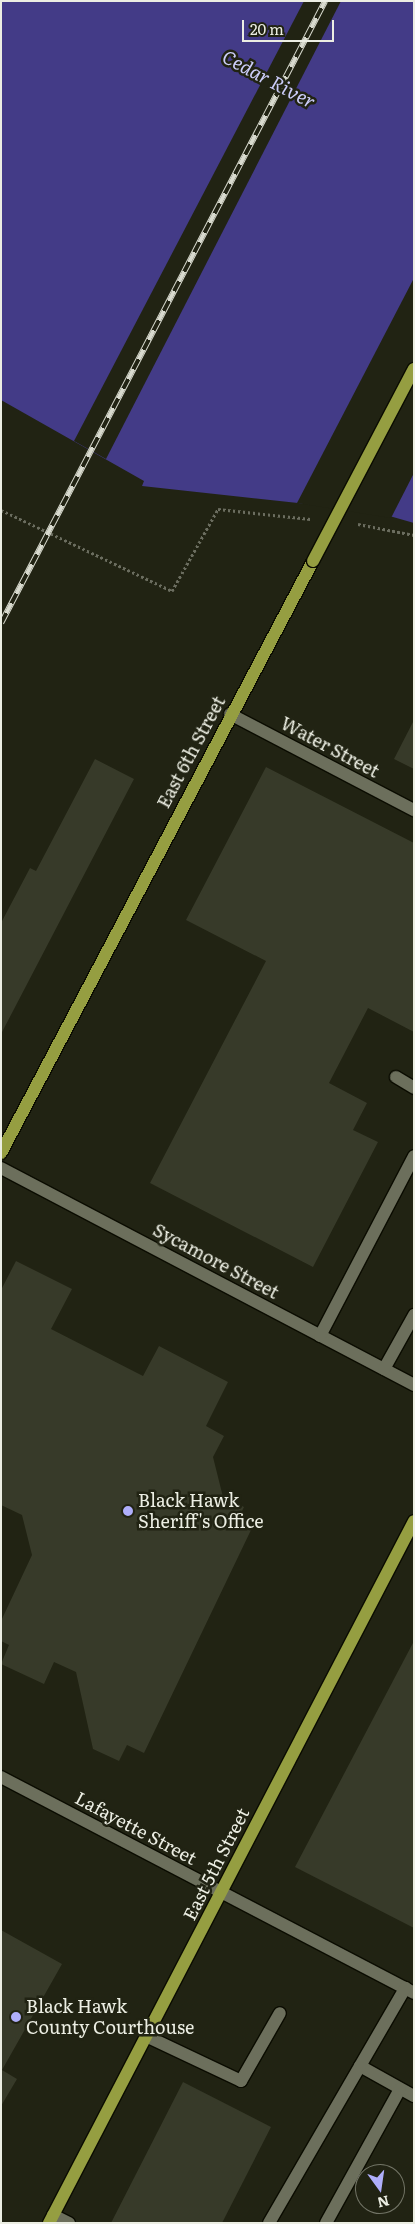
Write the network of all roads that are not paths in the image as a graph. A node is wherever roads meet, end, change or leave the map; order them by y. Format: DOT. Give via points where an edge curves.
graph roads {
  1 [pos="414,369"];
  2 [pos="230,714"];
  3 [pos="414,810"];
  4 [pos="396,1077"];
  5 [pos="414,1088"];
  6 [pos="1,1153"];
  7 [pos="413,1153"];
  8 [pos="1,1168"];
  9 [pos="414,1315"];
  10 [pos="320,1336"];
  11 [pos="384,1369"];
  12 [pos="414,1385"];
  13 [pos="414,1521"];
  14 [pos="1,1777"];
  15 [pos="221,1892"];
  16 [pos="409,1991"];
  17 [pos="280,2013"];
  18 [pos="146,2036"];
  19 [pos="360,2066"];
  20 [pos="400,2088"];
  21 [pos="414,2096"];
  22 [pos="51,2219"];
  23 [pos="69,2223"];
  24 [pos="270,2223"];
  25 [pos="326,2223"];
  1 -- 2 [label="main road, East 6th Street, bridge"];
  2 -- 3 [label="street, Water Street"];
  2 -- 6 [label="main road, East 6th Street"];
  4 -- 5 [label="street"];
  7 -- 10 [label="street"];
  8 -- 10 [label="street, Sycamore Street"];
  9 -- 11 [label="street"];
  10 -- 11 [label="street, Sycamore Street"];
  11 -- 12 [label="street, Sycamore Street"];
  13 -- 15 [label="main road, East 5th Street"];
  14 -- 15 [label="street, Lafayette Street"];
  15 -- 16 [label="street, Lafayette Street"];
  15 -- 18 [label="main road, East 5th Street"];
  16 -- 19 [label="street"];
  17 -- 18 [label="street" via="241,2081"];
  18 -- 22 [label="main road, East 5th Street"];
  19 -- 20 [label="street"];
  19 -- 24 [label="street"];
  20 -- 21 [label="street"];
  20 -- 25 [label="street"];
  22 -- 23 [label="street"];
}
